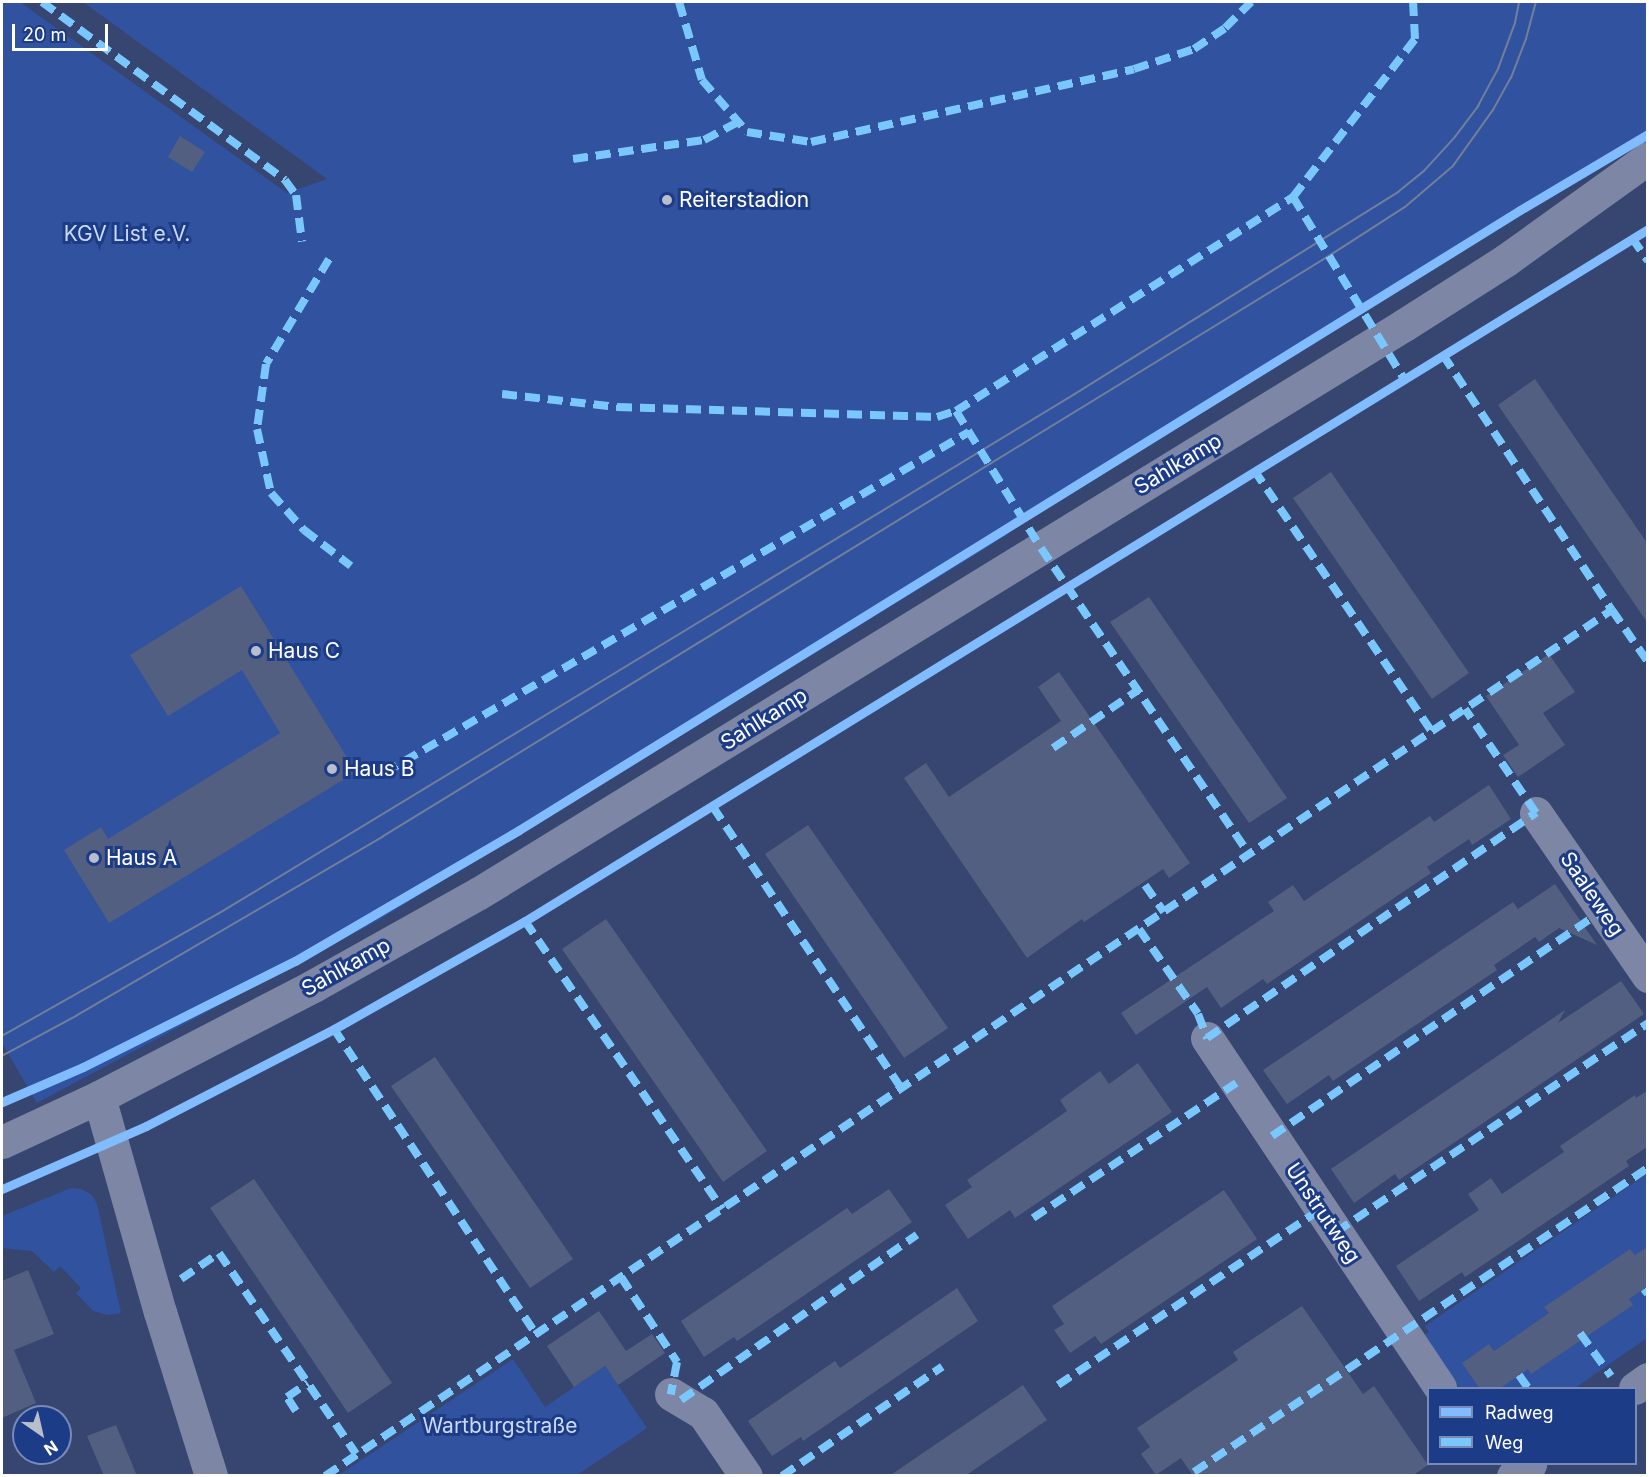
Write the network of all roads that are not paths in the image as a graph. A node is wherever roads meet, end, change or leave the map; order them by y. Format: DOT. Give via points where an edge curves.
graph roads {
  1 [pos="1647,158"];
  2 [pos="1647,187"];
  3 [pos="1506,260"];
  4 [pos="1536,813"];
  5 [pos="1647,976"];
  6 [pos="1207,1038"];
  7 [pos="99,1097"];
  8 [pos="2,1142"];
  9 [pos="1439,1387"];
  10 [pos="671,1394"];
  11 [pos="1529,1465"];
  12 [pos="211,1476"];
  13 [pos="746,1476"];
  14 [pos="1513,1476"];
  1 -- 3 [label="street, Sahlkamp"];
  2 -- 3 [label="street, Sahlkamp"];
  3 -- 7 [label="street, Sahlkamp" via="478,892 313,986"];
  4 -- 5 [label="street, Saaleweg"];
  6 -- 9 [label="street, Unstrutweg"];
  7 -- 8 [label="street, Sahlkamp"];
  7 -- 12 [label="street"];
  10 -- 13 [label="street" via="703,1413"];
  11 -- 14 [label="street"];
}
